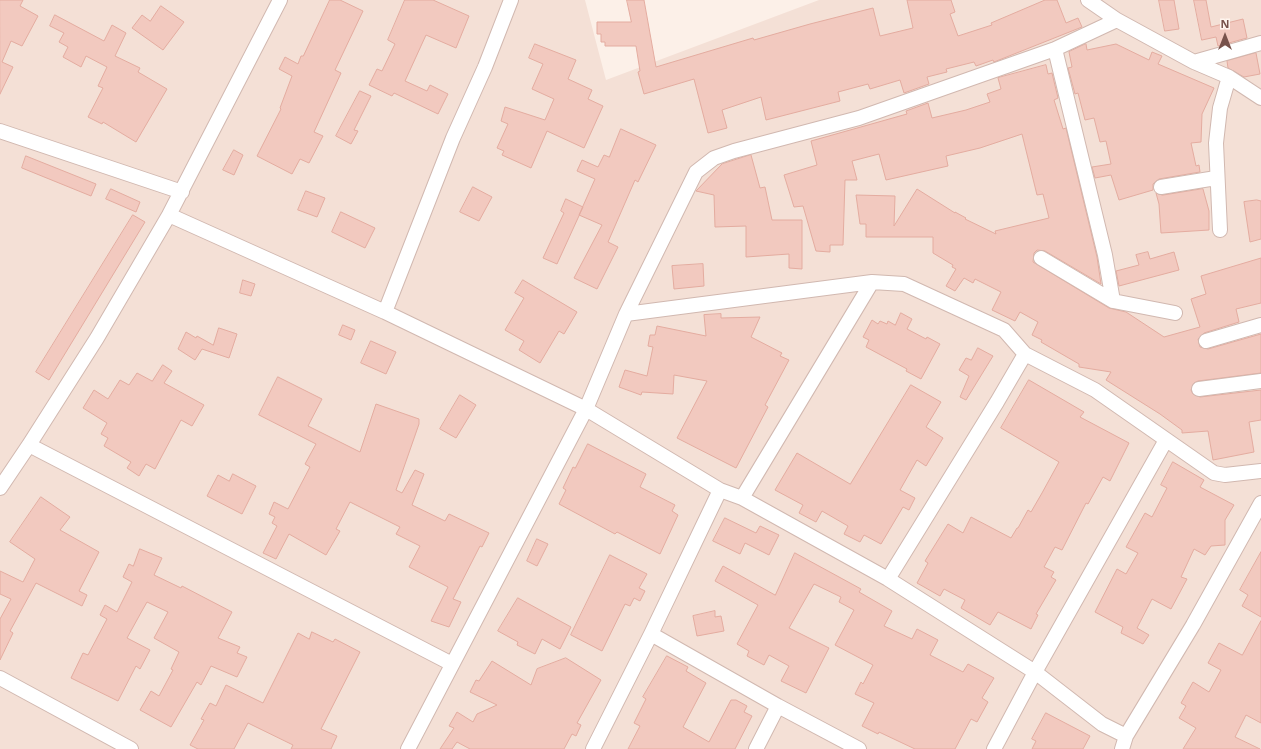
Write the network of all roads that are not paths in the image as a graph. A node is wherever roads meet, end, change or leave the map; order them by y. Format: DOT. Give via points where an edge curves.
graph roads {
  1 [pos="280,0"];
  2 [pos="511,0"];
  3 [pos="1088,0"];
  4 [pos="1117,20"];
  5 [pos="1261,43"];
  6 [pos="1055,49"];
  7 [pos="1194,62"];
  8 [pos="1229,77"];
  9 [pos="1261,98"];
  10 [pos="0,131"];
  11 [pos="1216,178"];
  12 [pos="1161,187"];
  13 [pos="182,192"];
  14 [pos="169,214"];
  15 [pos="1220,230"];
  16 [pos="1041,258"];
  17 [pos="872,282"];
  18 [pos="1113,301"];
  19 [pos="385,312"];
  20 [pos="1175,313"];
  21 [pos="626,314"];
  22 [pos="1261,325"];
  23 [pos="1206,341"];
  24 [pos="1025,354"];
  25 [pos="1261,381"];
  26 [pos="1199,389"];
  27 [pos="586,409"];
  28 [pos="1166,440"];
  29 [pos="29,446"];
  30 [pos="1261,471"];
  31 [pos="0,488"];
  32 [pos="720,490"];
  33 [pos="742,498"];
  34 [pos="1261,503"];
  35 [pos="888,580"];
  36 [pos="651,634"];
  37 [pos="452,664"];
  38 [pos="1035,672"];
  39 [pos="0,678"];
  40 [pos="778,706"];
  41 [pos="1124,742"];
  42 [pos="131,749"];
  43 [pos="408,749"];
  44 [pos="594,749"];
  45 [pos="756,749"];
  46 [pos="859,749"];
  47 [pos="994,749"];
  1 -- 13 [label="street"];
  2 -- 19 [label="street" via="453,138"];
  3 -- 4 [label="street"];
  4 -- 6 [label="street"];
  4 -- 7 [label="street"];
  5 -- 7 [label="street"];
  6 -- 18 [label="street" via="1105,255"];
  6 -- 21 [label="street" via="859,118 714,158 696,172"];
  7 -- 8 [label="street"];
  8 -- 9 [label="street"];
  8 -- 11 [label="street" via="1220,108 1216,142"];
  10 -- 13 [label="street"];
  11 -- 12 [label="street"];
  11 -- 15 [label="street"];
  13 -- 14 [label="street"];
  14 -- 19 [label="street"];
  14 -- 29 [label="street"];
  16 -- 18 [label="street"];
  17 -- 21 [label="street"];
  17 -- 24 [label="street" via="904,284 1004,330"];
  17 -- 33 [label="street"];
  18 -- 20 [label="street"];
  19 -- 27 [label="street"];
  21 -- 27 [label="street"];
  22 -- 23 [label="street"];
  24 -- 28 [label="street" via="1095,390"];
  24 -- 35 [label="street"];
  25 -- 26 [label="street"];
  27 -- 32 [label="street"];
  27 -- 37 [label="street"];
  28 -- 30 [label="street" via="1214,473 1225,475"];
  28 -- 38 [label="street"];
  29 -- 31 [label="street"];
  29 -- 37 [label="street"];
  32 -- 33 [label="street"];
  32 -- 36 [label="street"];
  33 -- 35 [label="street"];
  34 -- 41 [label="street" via="1190,632"];
  35 -- 38 [label="street"];
  36 -- 40 [label="street"];
  36 -- 44 [label="street"];
  37 -- 43 [label="street"];
  38 -- 41 [label="street"];
  38 -- 47 [label="street"];
  39 -- 42 [label="street"];
  40 -- 45 [label="street"];
  40 -- 46 [label="street"];
}
